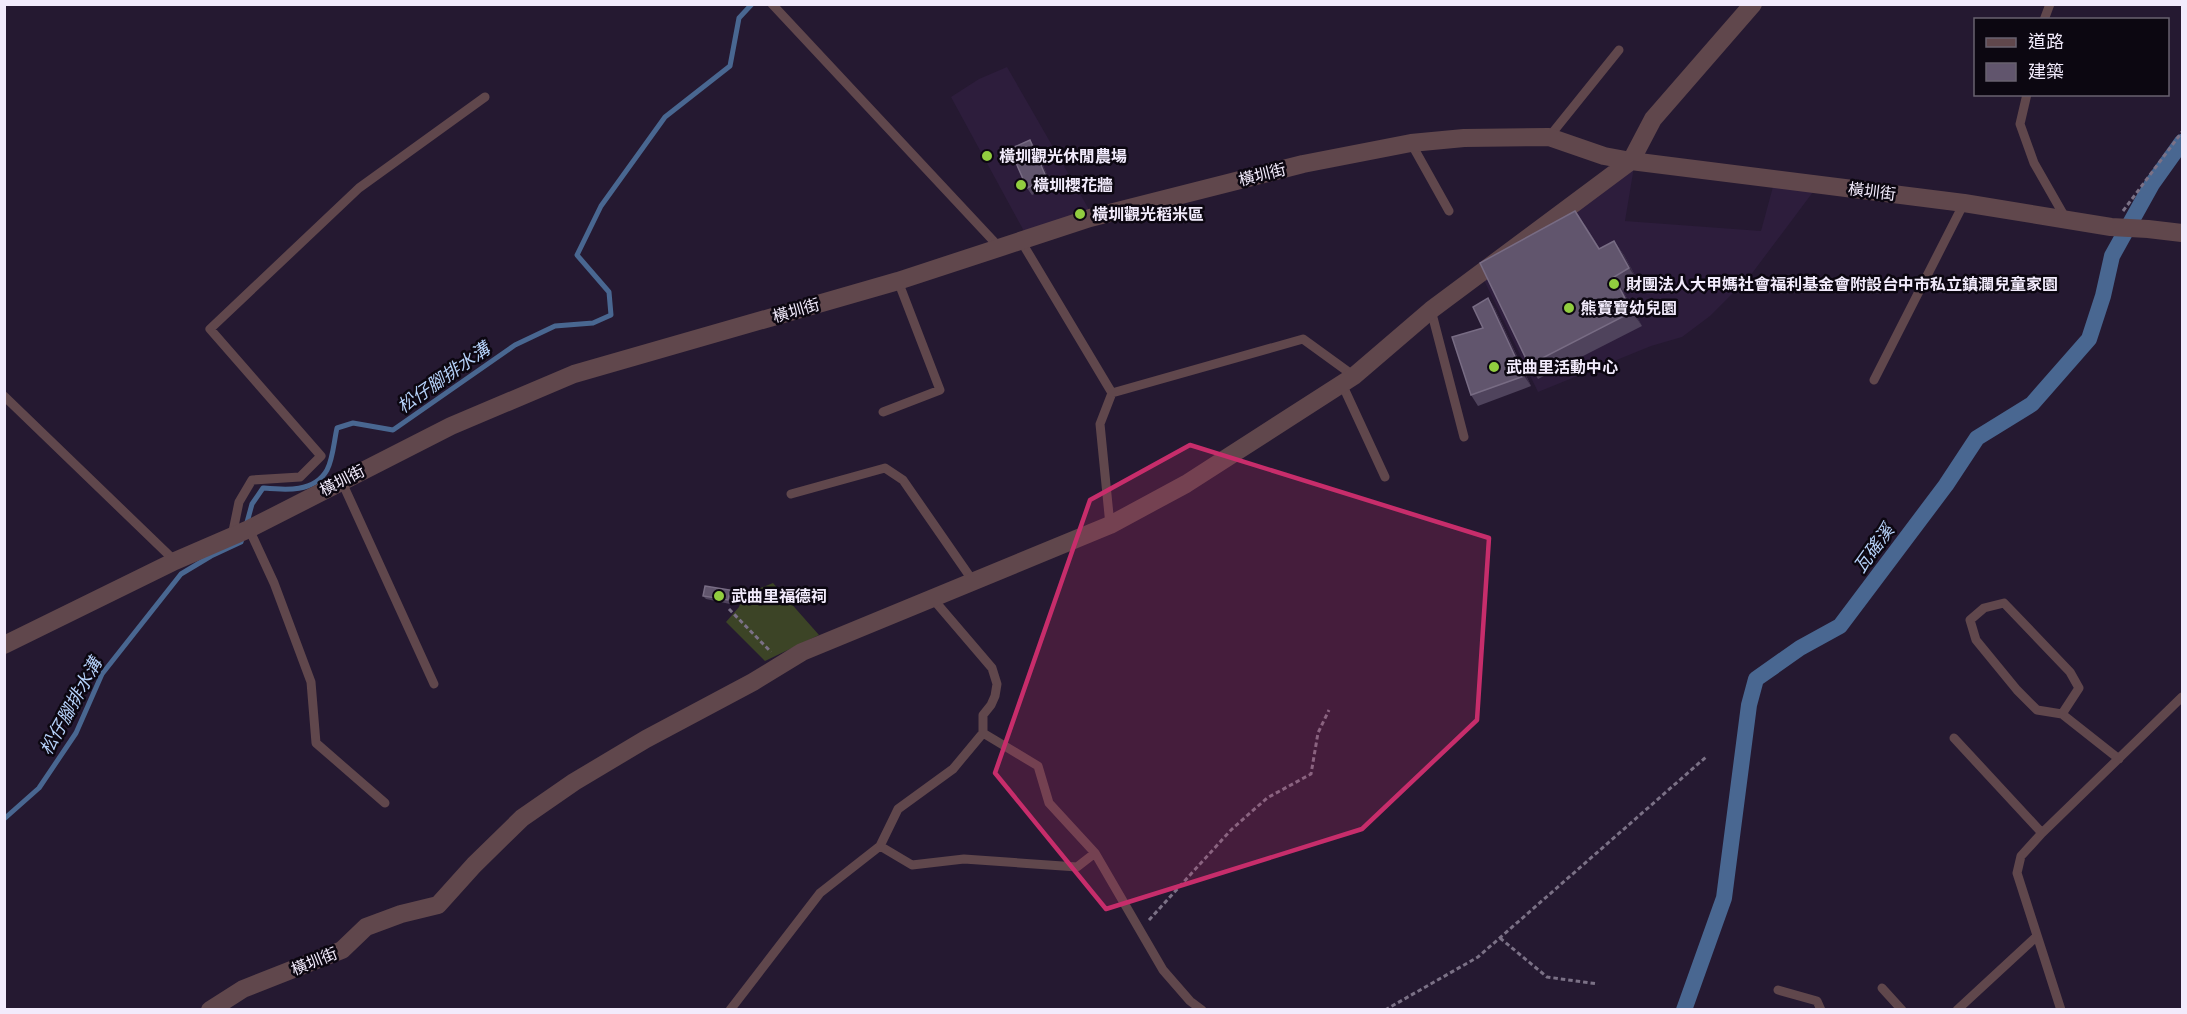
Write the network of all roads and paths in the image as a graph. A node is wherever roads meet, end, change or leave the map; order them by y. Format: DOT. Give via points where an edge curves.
graph roads {
  1 [pos="772,4"];
  2 [pos="1753,4"];
  3 [pos="1619,50"];
  4 [pos="2027,96"];
  5 [pos="485,97"];
  6 [pos="2182,132"];
  7 [pos="1549,137"];
  8 [pos="1411,143"];
  9 [pos="1631,161"];
  10 [pos="1964,202"];
  11 [pos="1449,211"];
  12 [pos="2066,219"];
  13 [pos="2111,227"];
  14 [pos="2182,233"];
  15 [pos="1021,241"];
  16 [pos="1000,248"];
  17 [pos="898,281"];
  18 [pos="1431,310"];
  19 [pos="1348,380"];
  20 [pos="1874,380"];
  21 [pos="1112,393"];
  22 [pos="4,396"];
  23 [pos="883,412"];
  24 [pos="1464,437"];
  25 [pos="1385,477"];
  26 [pos="341,480"];
  27 [pos="791,494"];
  28 [pos="1110,525"];
  29 [pos="249,529"];
  30 [pos="232,536"];
  31 [pos="175,561"];
  32 [pos="974,581"];
  33 [pos="933,599"];
  34 [pos="729,609"];
  35 [pos="4,645"];
  36 [pos="782,664"];
  37 [pos="434,684"];
  38 [pos="2182,697"];
  39 [pos="1329,710"];
  40 [pos="2062,714"];
  41 [pos="983,733"];
  42 [pos="1954,738"];
  43 [pos="1706,757"];
  44 [pos="2119,759"];
  45 [pos="385,803"];
  46 [pos="2042,833"];
  47 [pos="880,846"];
  48 [pos="1095,853"];
  49 [pos="1140,930"];
  50 [pos="2037,936"];
  51 [pos="1500,938"];
  52 [pos="1598,984"];
  53 [pos="1882,988"];
  54 [pos="1778,990"];
  55 [pos="210,1010"];
  56 [pos="730,1010"];
  57 [pos="1202,1010"];
  58 [pos="1385,1010"];
  59 [pos="1821,1010"];
  60 [pos="1902,1010"];
  61 [pos="1957,1010"];
  62 [pos="2061,1010"];
  1 -- 16 [label="lane"];
  2 -- 9 [label="street, 橫圳街" via="1653,118"];
  3 -- 7 [label="lane"];
  4 -- 12 [label="lane" via="2020,124 2034,163"];
  5 -- 30 [label="lane" via="359,188 210,329 321,456 300,477 252,480 239,502"];
  6 -- 13 [label="path"];
  7 -- 8 [label="street, 橫圳街"];
  7 -- 9 [label="street, 橫圳街"];
  8 -- 11 [label="lane"];
  8 -- 15 [label="street, 橫圳街" via="1303,164 1090,218"];
  9 -- 10 [label="street, 橫圳街"];
  9 -- 18 [label="street, 橫圳街"];
  10 -- 12 [label="street, 橫圳街"];
  10 -- 20 [label="lane"];
  12 -- 13 [label="street, 橫圳街"];
  13 -- 14 [label="street, 橫圳街"];
  15 -- 16 [label="street, 橫圳街"];
  15 -- 21 [label="lane"];
  16 -- 17 [label="street, 橫圳街"];
  17 -- 23 [label="lane" via="940,390"];
  17 -- 26 [label="street, 橫圳街" via="574,374 450,426"];
  18 -- 19 [label="street, 橫圳街"];
  18 -- 24 [label="lane"];
  19 -- 21 [label="lane" via="1303,339"];
  19 -- 25 [label="lane"];
  19 -- 28 [label="street, 橫圳街" via="1186,484"];
  21 -- 28 [label="lane" via="1100,424"];
  22 -- 31 [label="lane"];
  26 -- 29 [label="street, 橫圳街"];
  26 -- 37 [label="lane"];
  27 -- 32 [label="lane" via="885,468 903,480"];
  28 -- 32 [label="street, 橫圳街"];
  29 -- 30 [label="street, 橫圳街"];
  29 -- 45 [label="lane" via="311,682 316,743"];
  30 -- 31 [label="street, 橫圳街"];
  31 -- 35 [label="street, 橫圳街"];
  32 -- 33 [label="street, 橫圳街"];
  33 -- 36 [label="street, 橫圳街" via="802,652"];
  33 -- 41 [label="lane" via="992,668 997,684 991,705 983,715"];
  34 -- 36 [label="path"];
  36 -- 55 [label="street, 橫圳街" via="646,739 522,818 438,905 366,927 342,950 243,989"];
  38 -- 44 [label="lane"];
  39 -- 49 [label="path" via="1318,734 1311,774 1267,798 1231,830"];
  40 -- 40 [label="lane" via="2037,710 1976,640 1970,620 1984,608 2004,603 2070,672 2079,688"];
  40 -- 44 [label="lane"];
  41 -- 47 [label="lane" via="953,769 898,809"];
  41 -- 48 [label="lane" via="1038,766 1049,803"];
  42 -- 46 [label="lane"];
  43 -- 51 [label="path"];
  44 -- 46 [label="lane"];
  46 -- 50 [label="lane" via="2021,856 2017,873"];
  47 -- 48 [label="lane" via="912,865 964,859 1077,867"];
  47 -- 56 [label="lane" via="820,893"];
  48 -- 49 [label="lane"];
  49 -- 57 [label="lane" via="1163,970"];
  50 -- 61 [label="lane"];
  50 -- 62 [label="lane"];
  51 -- 52 [label="path" via="1547,977"];
  51 -- 58 [label="path" via="1478,957"];
  53 -- 60 [label="lane"];
  54 -- 59 [label="lane" via="1817,1001"];
}
